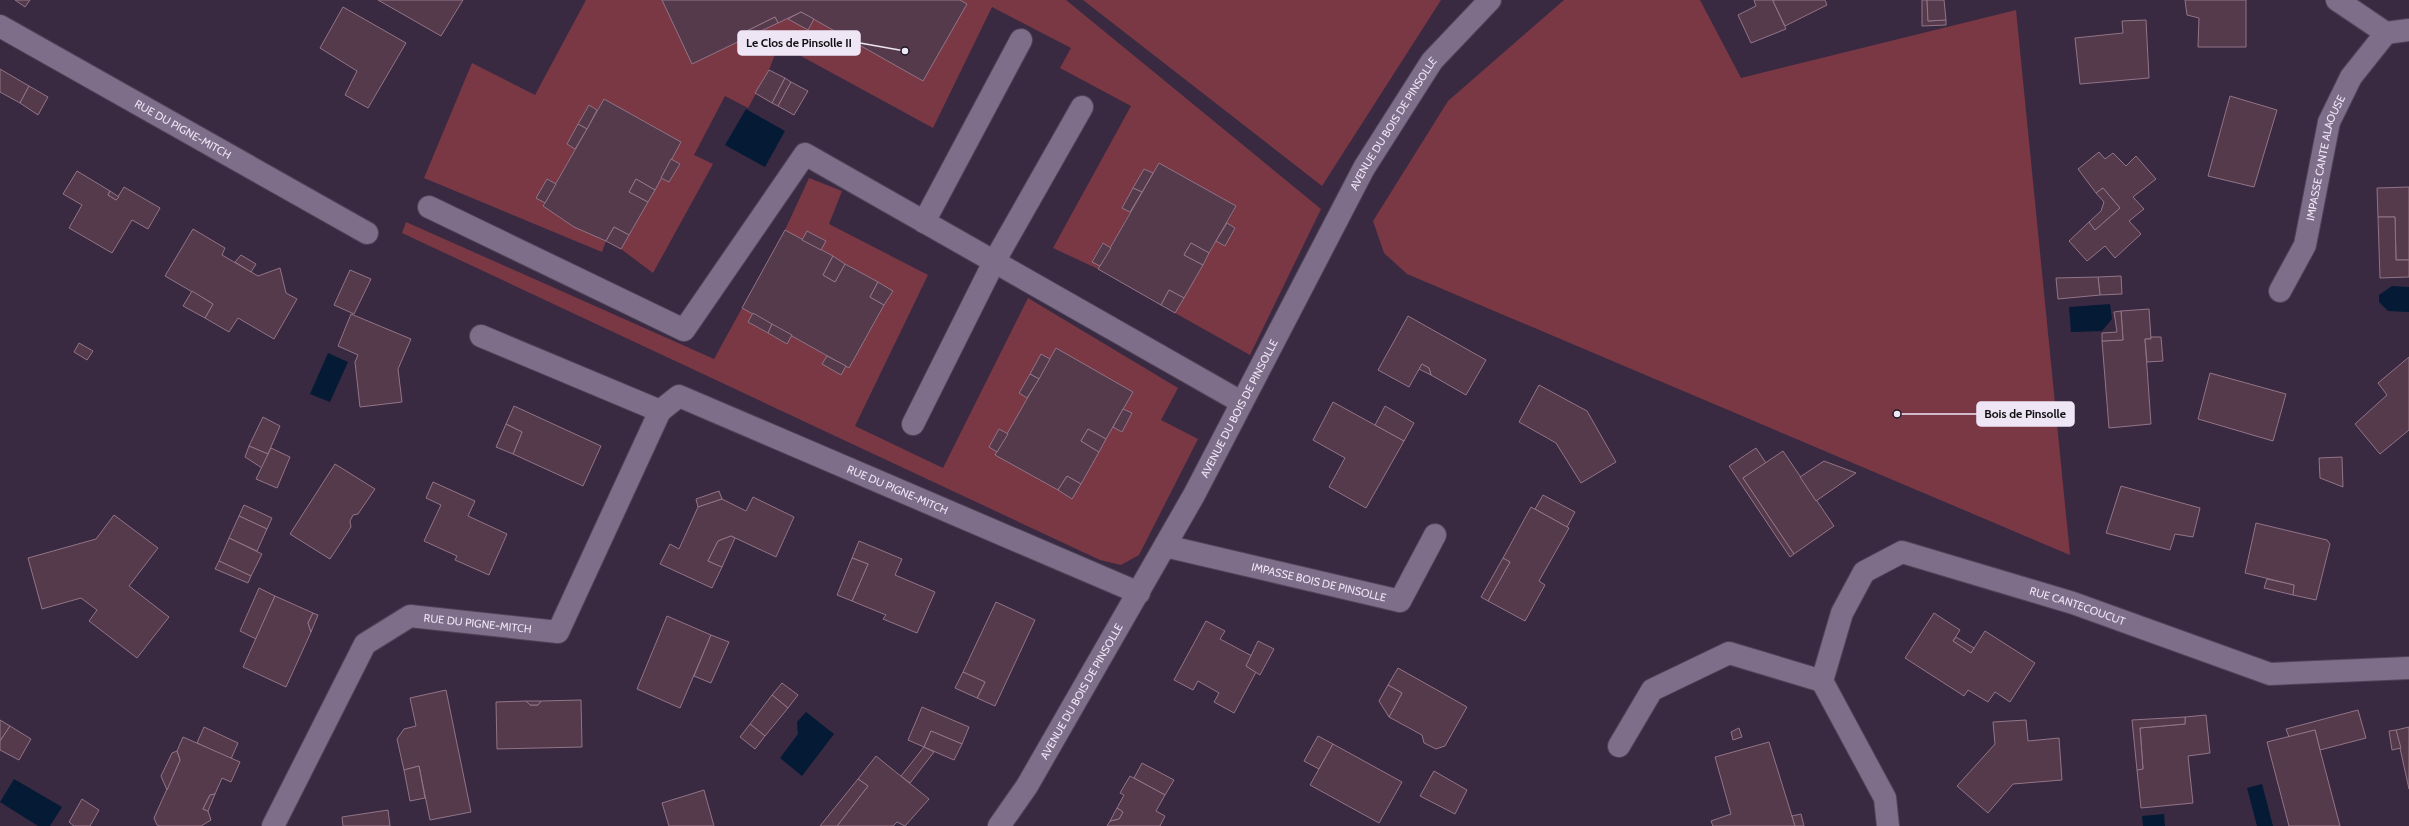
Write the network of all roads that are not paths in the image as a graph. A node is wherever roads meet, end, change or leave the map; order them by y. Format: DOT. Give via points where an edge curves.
graph roads {
  1 [pos="1490,0"];
  2 [pos="2337,0"];
  3 [pos="0,26"];
  4 [pos="2409,30"];
  5 [pos="2386,33"];
  6 [pos="1021,40"];
  7 [pos="1082,107"];
  8 [pos="429,207"];
  9 [pos="924,222"];
  10 [pos="366,233"];
  11 [pos="994,262"];
  12 [pos="2280,291"];
  13 [pos="481,336"];
  14 [pos="1241,402"];
  15 [pos="660,411"];
  16 [pos="913,424"];
  17 [pos="1435,535"];
  18 [pos="1165,546"];
  19 [pos="1139,592"];
  20 [pos="2409,668"];
  21 [pos="1822,681"];
  22 [pos="1619,746"];
  23 [pos="273,826"];
  24 [pos="998,826"];
  25 [pos="1888,826"];
  1 -- 14 [label="street, AVENUE DU BOIS DE PINSOLLE" via="1432,61 1364,168"];
  2 -- 5 [label="street"];
  3 -- 10 [label="street, RUE DU PIGNE-MITCH"];
  4 -- 5 [label="street"];
  5 -- 12 [label="street, IMPASSE CANTE ALAOUSE" via="2351,77 2329,122 2305,246"];
  6 -- 9 [label="street"];
  7 -- 11 [label="street"];
  8 -- 9 [label="street" via="684,330 805,154"];
  9 -- 11 [label="street"];
  11 -- 14 [label="street"];
  11 -- 16 [label="street"];
  13 -- 15 [label="street"];
  14 -- 18 [label="street, AVENUE DU BOIS DE PINSOLLE"];
  15 -- 19 [label="street, RUE DU PIGNE-MITCH" via="679,396"];
  15 -- 23 [label="street, RUE DU PIGNE-MITCH" via="558,632 410,616 365,644"];
  17 -- 18 [label="street, IMPASSE BOIS DE PINSOLLE" via="1400,601"];
  18 -- 19 [label="street, AVENUE DU BOIS DE PINSOLLE"];
  19 -- 24 [label="street, AVENUE DU BOIS DE PINSOLLE" via="1027,786"];
  20 -- 21 [label="street, RUE CANTECOUCUT" via="2270,674 2073,603 1902,552 1864,572 1842,613"];
  21 -- 22 [label="street" via="1729,653 1652,690"];
  21 -- 25 [label="street" via="1885,798"];
}
